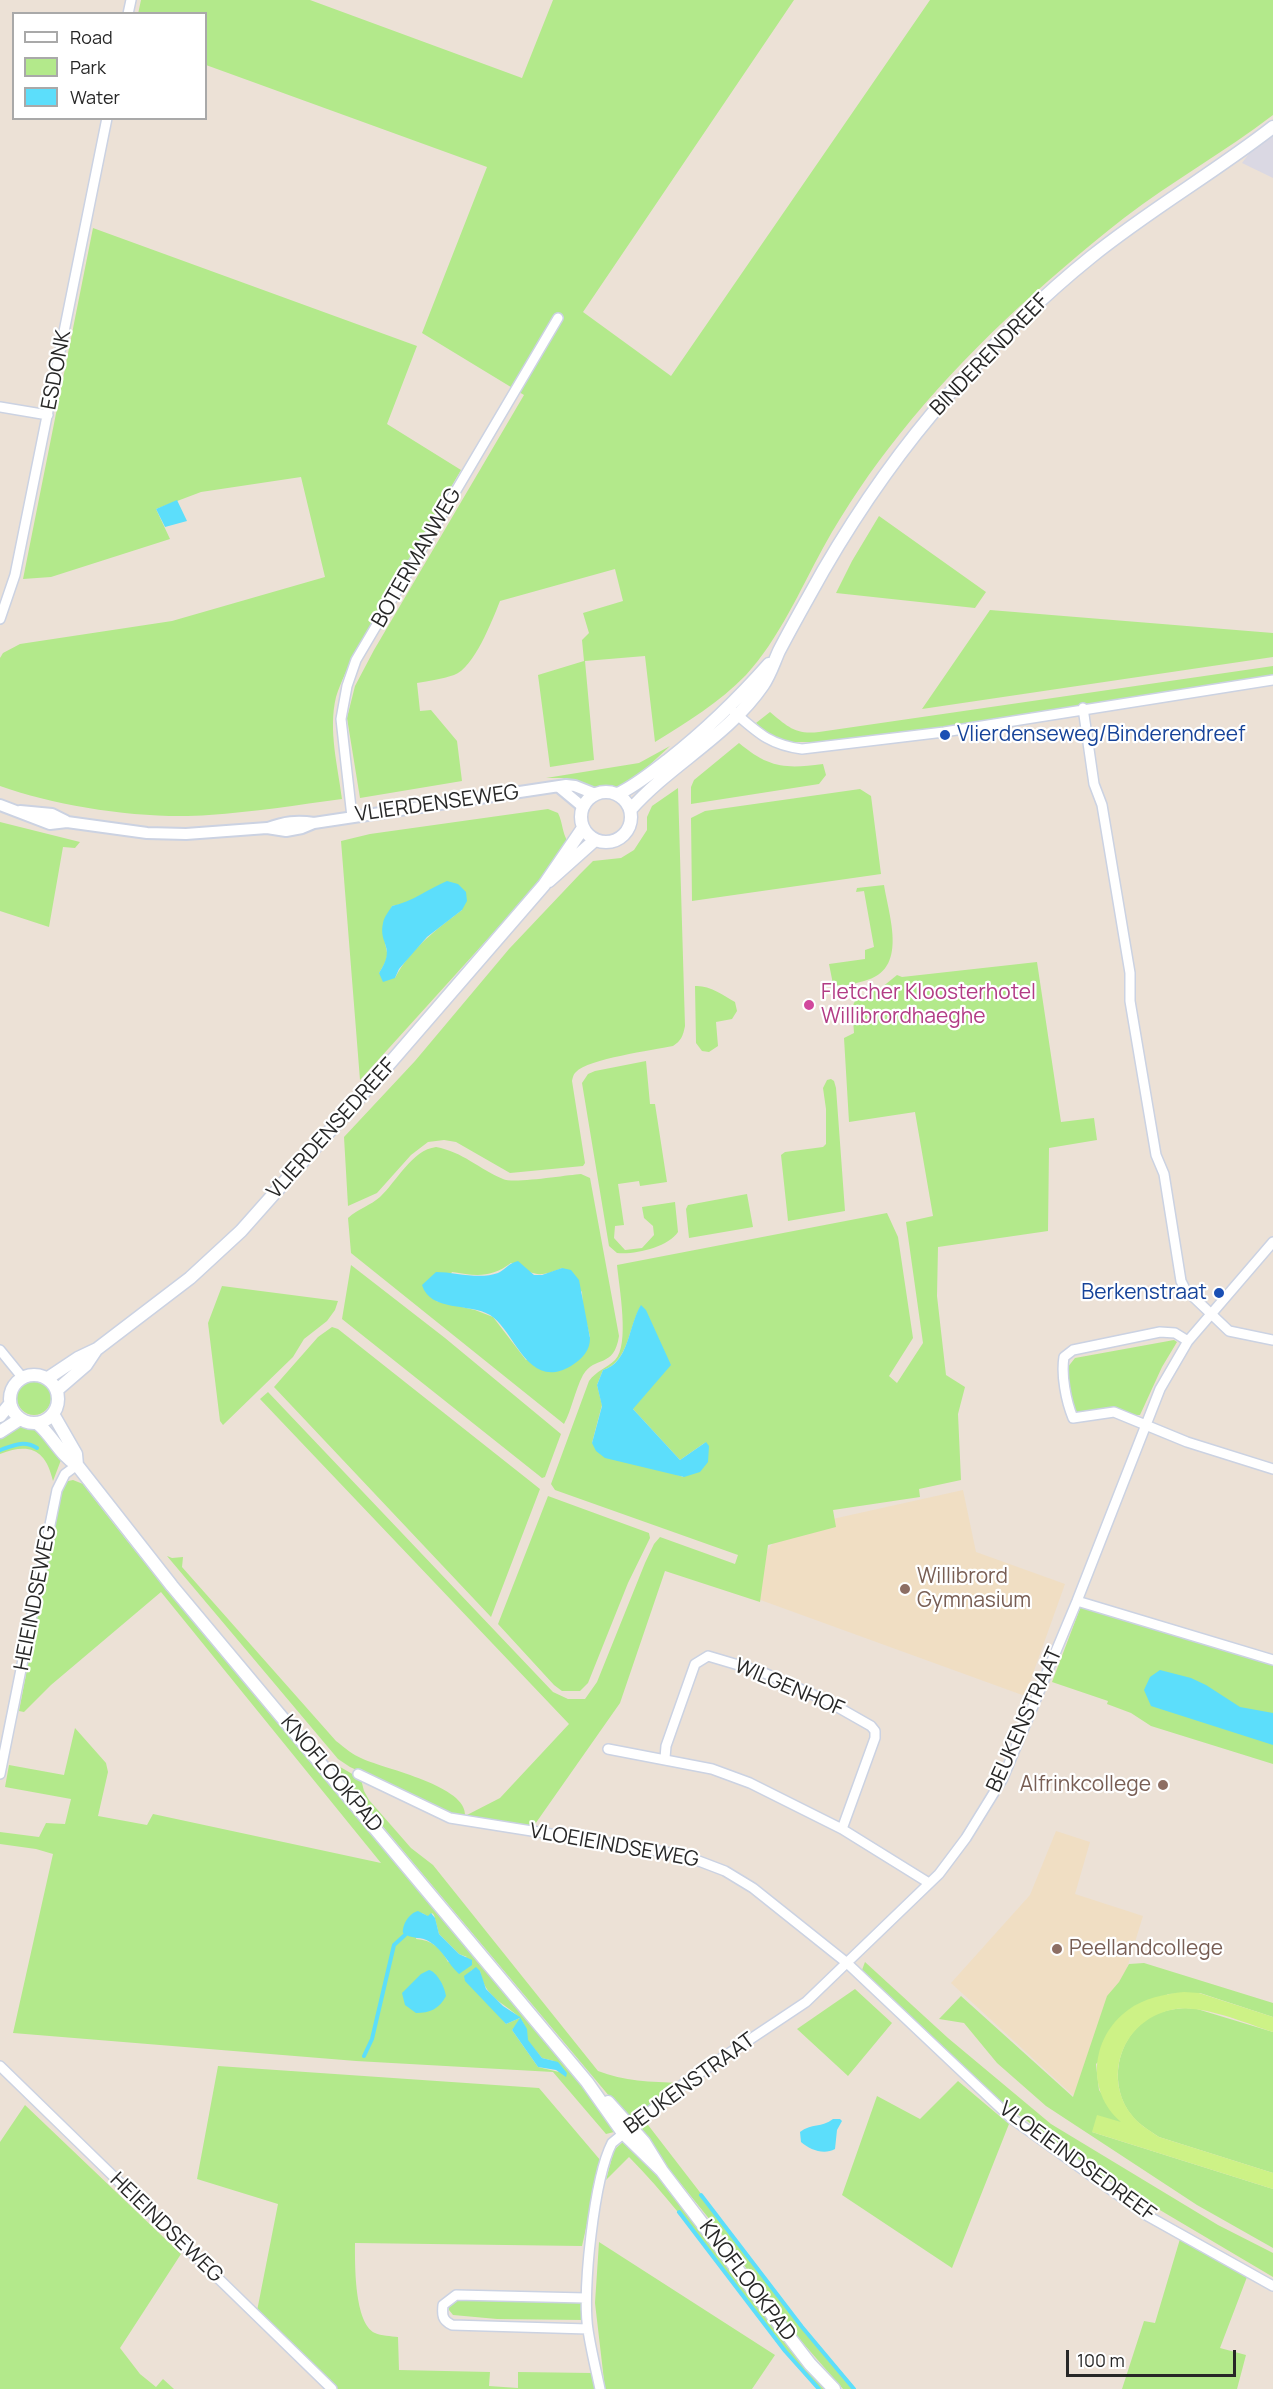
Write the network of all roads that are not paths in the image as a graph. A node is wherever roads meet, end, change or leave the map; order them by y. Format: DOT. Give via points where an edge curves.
graph roads {
  1 [pos="107,120"];
  2 [pos="1273,127"];
  3 [pos="558,318"];
  4 [pos="0,407"];
  5 [pos="48,415"];
  6 [pos="0,619"];
  7 [pos="1273,680"];
  8 [pos="1083,708"];
  9 [pos="733,711"];
  10 [pos="559,787"];
  11 [pos="595,794"];
  12 [pos="618,794"];
  13 [pos="0,805"];
  14 [pos="583,807"];
  15 [pos="631,809"];
  16 [pos="352,817"];
  17 [pos="583,828"];
  18 [pos="595,840"];
  19 [pos="544,885"];
  20 [pos="1273,1242"];
  21 [pos="1211,1313"];
  22 [pos="1188,1341"];
  23 [pos="1273,1341"];
  24 [pos="97,1349"];
  25 [pos="0,1350"];
  26 [pos="22,1377"];
  27 [pos="48,1378"];
  28 [pos="57,1390"];
  29 [pos="10,1404"];
  30 [pos="53,1414"];
  31 [pos="0,1416"];
  32 [pos="20,1419"];
  33 [pos="37,1423"];
  34 [pos="1147,1424"];
  35 [pos="0,1432"];
  36 [pos="77,1465"];
  37 [pos="1273,1469"];
  38 [pos="1077,1601"];
  39 [pos="1273,1660"];
  40 [pos="608,1749"];
  41 [pos="664,1758"];
  42 [pos="0,1774"];
  43 [pos="358,1774"];
  44 [pos="842,1829"];
  45 [pos="929,1883"];
  46 [pos="847,1963"];
  47 [pos="0,2066"];
  48 [pos="627,2130"];
  49 [pos="1273,2286"];
  50 [pos="586,2298"];
  51 [pos="588,2329"];
  52 [pos="332,2389"];
  53 [pos="600,2389"];
  54 [pos="834,2389"];
  1 -- 5 [label="street, ESDONK"];
  2 -- 9 [label="main road, BINDERENDREEF" via="1092,256 1035,305 950,394 867,502 824,570 763,684"];
  3 -- 16 [label="street, BOTERMANWEG" via="356,660 346,686 341,719"];
  4 -- 5 [label="street"];
  5 -- 6 [label="street, ESDONK" via="15,575"];
  7 -- 8 [label="street"];
  8 -- 9 [label="street" via="944,732 802,749 768,741"];
  8 -- 21 [label="street" via="1130,973 1130,1001 1156,1155 1164,1174 1181,1281"];
  9 -- 12 [label="main road" via="634,787"];
  9 -- 15 [label="main road" via="709,742"];
  10 -- 11 [label="street, VLIERDENSEWEG" via="575,786"];
  10 -- 14 [label="street"];
  10 -- 16 [label="street, VLIERDENSEWEG"];
  11 -- 12 [label="main road"];
  11 -- 14 [label="main road"];
  12 -- 15 [label="main road"];
  13 -- 16 [label="street, VLIERDENSEWEG" via="50,824 66,822 147,833 267,828 282,822 314,823"];
  14 -- 17 [label="main road"];
  15 -- 18 [label="main road" via="628,832 613,842"];
  17 -- 18 [label="main road"];
  17 -- 19 [label="main road, VLIERDENSEDREEF"];
  18 -- 19 [label="main road, VLIERDENSEDREEF"];
  19 -- 24 [label="main road, VLIERDENSEDREEF" via="241,1230 190,1278"];
  20 -- 21 [label="street, BEUKENSTRAAT"];
  21 -- 22 [label="street, BEUKENSTRAAT"];
  21 -- 23 [label="street" via="1229,1331"];
  22 -- 34 [label="street, BEUKENSTRAAT" via="1160,1389"];
  22 -- 34 [label="street" via="1174,1333 1160,1332 1073,1350 1064,1357 1073,1418 1114,1412"];
  24 -- 27 [label="main road, VLIERDENSEDREEF"];
  24 -- 28 [label="main road, VLIERDENSEDREEF" via="86,1365"];
  25 -- 26 [label="street"];
  26 -- 27 [label="main road" via="35,1374"];
  26 -- 29 [label="main road" via="11,1389"];
  27 -- 28 [label="main road"];
  28 -- 30 [label="main road"];
  29 -- 31 [label="main road"];
  29 -- 32 [label="main road"];
  30 -- 33 [label="main road"];
  30 -- 36 [label="main road, KNOFLOOKPAD" via="76,1454"];
  32 -- 33 [label="main road"];
  32 -- 35 [label="main road"];
  33 -- 36 [label="main road, KNOFLOOKPAD" via="68,1460"];
  34 -- 37 [label="street" via="1187,1442"];
  34 -- 38 [label="street, BEUKENSTRAAT"];
  36 -- 42 [label="street, HEIEINDSEWEG" via="65,1474 57,1491"];
  36 -- 48 [label="main road, KNOFLOOKPAD" via="172,1586"];
  38 -- 39 [label="street"];
  38 -- 45 [label="street, BEUKENSTRAAT" via="1004,1778 966,1838"];
  40 -- 41 [label="street"];
  41 -- 44 [label="street" via="750,1783"];
  41 -- 44 [label="street, WILGENHOF" via="700,1659 708,1656 762,1672 827,1701 876,1731"];
  43 -- 46 [label="street, VLOEIEINDSEWEG" via="450,1818 707,1862 753,1888"];
  44 -- 45 [label="street"];
  45 -- 46 [label="street, BEUKENSTRAAT"];
  46 -- 48 [label="street, BEUKENSTRAAT" via="806,2002 686,2082"];
  46 -- 49 [label="street, VLOEIEINDSEDREEF" via="1011,2118 1146,2215"];
  47 -- 52 [label="street, HEIEINDSEWEG"];
  48 -- 50 [label="street, BEUKENSTRAAT" via="608,2151 598,2192"];
  48 -- 54 [label="main road, KNOFLOOKPAD" via="644,2142 803,2355"];
  50 -- 51 [label="street, BEUKENSTRAAT"];
  50 -- 51 [label="street" via="456,2295 443,2305 442,2316 452,2325"];
  51 -- 53 [label="street, BEUKENSTRAAT"];
}
